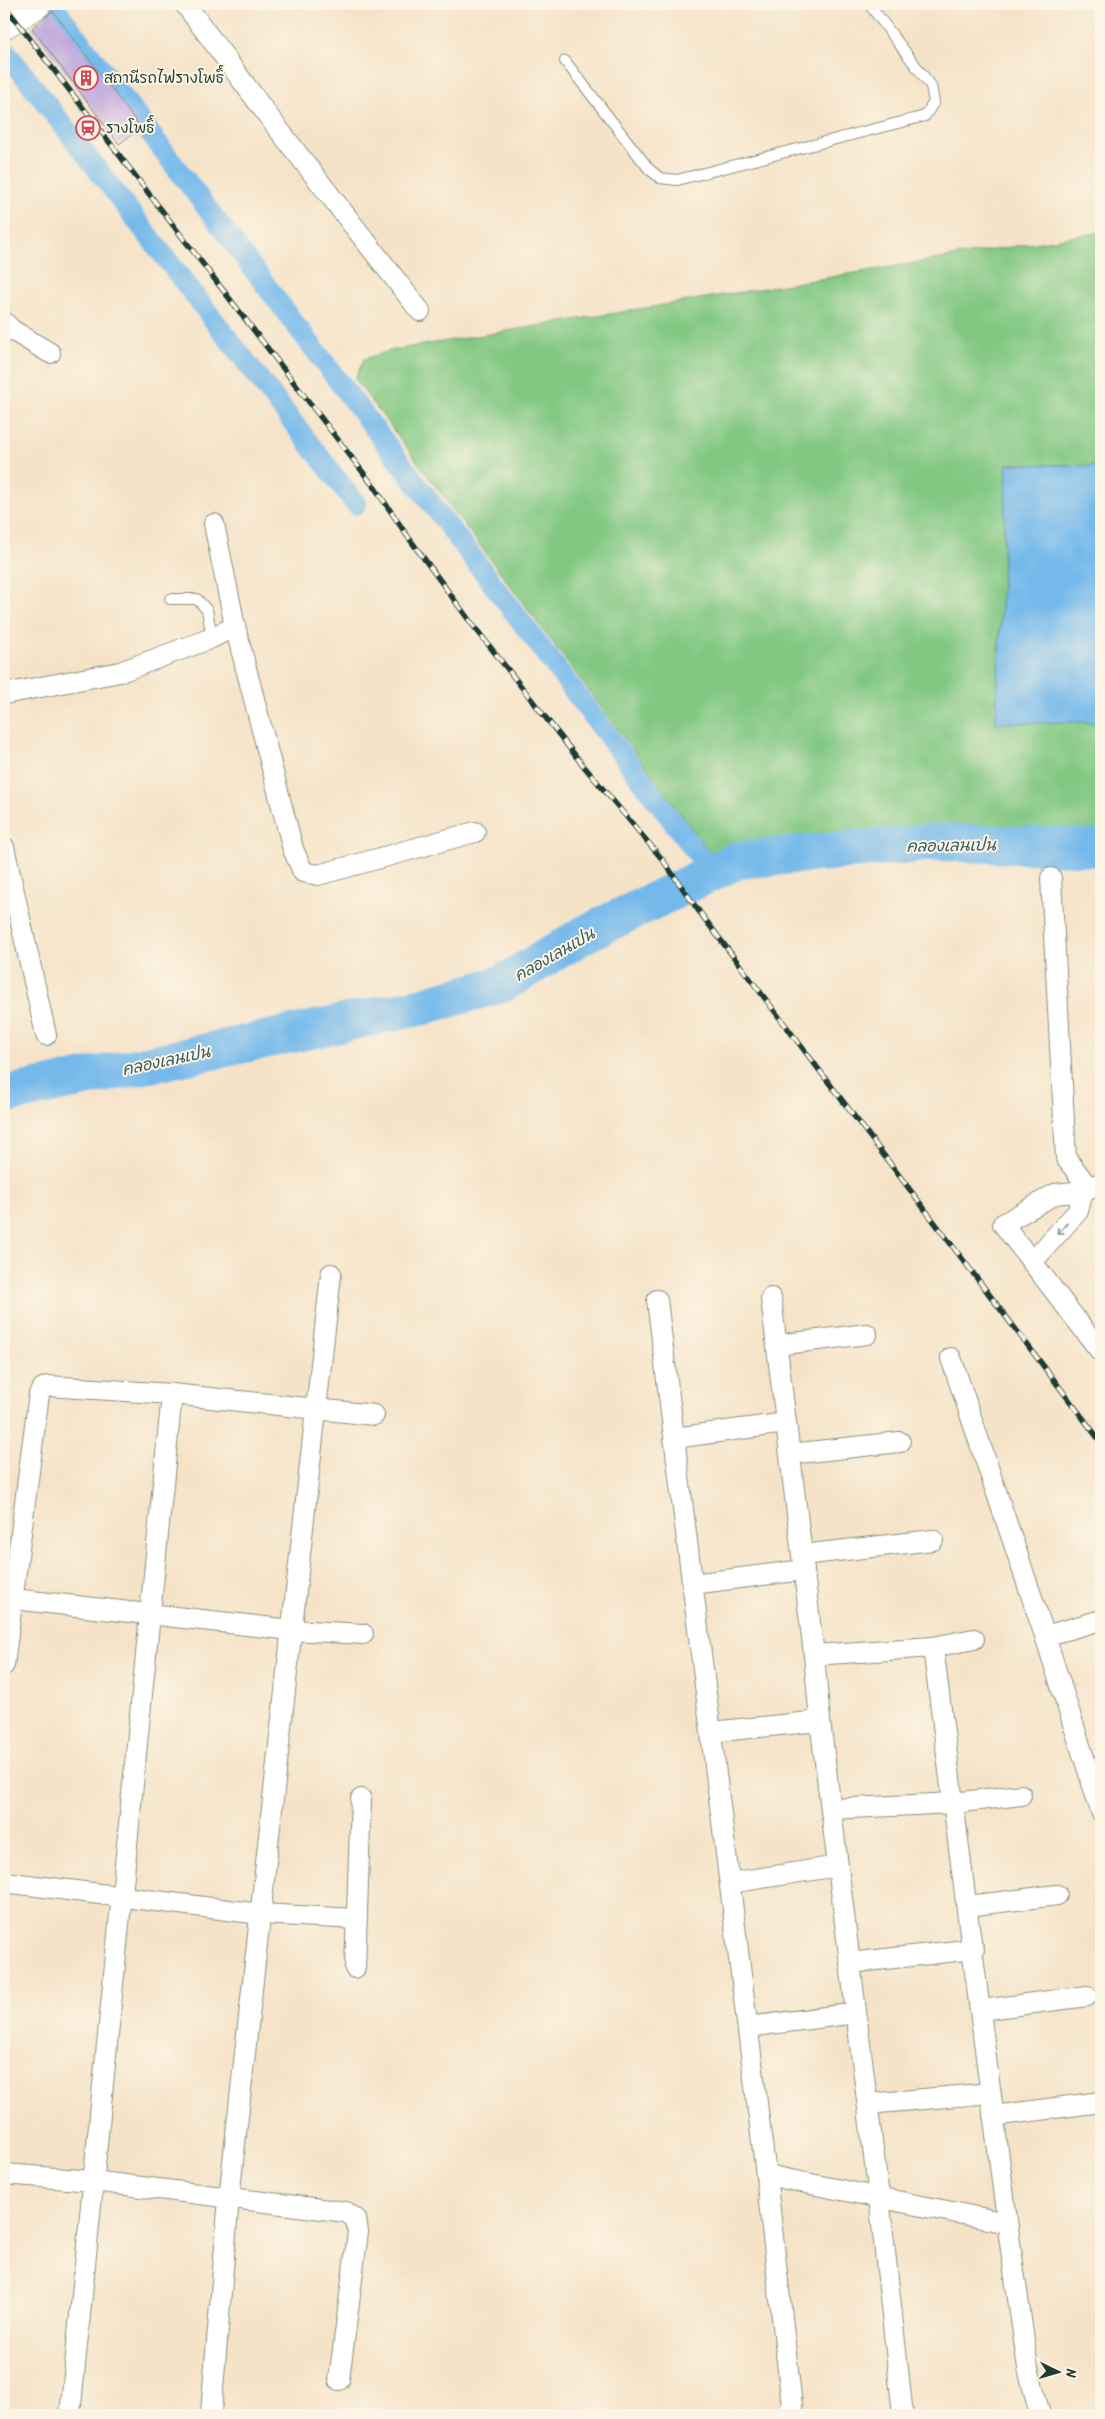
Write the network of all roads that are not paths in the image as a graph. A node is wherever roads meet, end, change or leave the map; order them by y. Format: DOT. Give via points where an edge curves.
graph roads {
  1 [pos="37,4"];
  2 [pos="185,4"];
  3 [pos="869,4"];
  4 [pos="4,25"];
  5 [pos="565,61"];
  6 [pos="420,311"];
  7 [pos="4,322"];
  8 [pos="50,353"];
  9 [pos="214,524"];
  10 [pos="170,599"];
  11 [pos="235,626"];
  12 [pos="212,638"];
  13 [pos="4,694"];
  14 [pos="475,832"];
  15 [pos="4,847"];
  16 [pos="1051,878"];
  17 [pos="46,1035"];
  18 [pos="1091,1187"];
  19 [pos="1032,1262"];
  20 [pos="331,1274"];
  21 [pos="772,1298"];
  22 [pos="657,1300"];
  23 [pos="867,1334"];
  24 [pos="777,1345"];
  25 [pos="1101,1352"];
  26 [pos="951,1358"];
  27 [pos="172,1394"];
  28 [pos="316,1410"];
  29 [pos="374,1415"];
  30 [pos="786,1423"];
  31 [pos="674,1438"];
  32 [pos="900,1442"];
  33 [pos="790,1454"];
  34 [pos="933,1540"];
  35 [pos="803,1562"];
  36 [pos="692,1584"];
  37 [pos="8,1598"];
  38 [pos="150,1615"];
  39 [pos="1101,1620"];
  40 [pos="292,1630"];
  41 [pos="363,1634"];
  42 [pos="1045,1636"];
  43 [pos="974,1639"];
  44 [pos="933,1647"];
  45 [pos="814,1655"];
  46 [pos="4,1666"];
  47 [pos="820,1721"];
  48 [pos="710,1732"];
  49 [pos="1020,1795"];
  50 [pos="361,1799"];
  51 [pos="954,1803"];
  52 [pos="831,1809"];
  53 [pos="1101,1811"];
  54 [pos="838,1866"];
  55 [pos="4,1882"];
  56 [pos="730,1883"];
  57 [pos="1057,1895"];
  58 [pos="121,1898"];
  59 [pos="968,1906"];
  60 [pos="260,1914"];
  61 [pos="357,1918"];
  62 [pos="974,1949"];
  63 [pos="850,1963"];
  64 [pos="355,1968"];
  65 [pos="1087,1996"];
  66 [pos="982,2010"];
  67 [pos="856,2013"];
  68 [pos="748,2026"];
  69 [pos="991,2094"];
  70 [pos="1101,2102"];
  71 [pos="868,2104"];
  72 [pos="994,2116"];
  73 [pos="4,2174"];
  74 [pos="766,2174"];
  75 [pos="93,2182"];
  76 [pos="879,2197"];
  77 [pos="229,2198"];
  78 [pos="1008,2222"];
  79 [pos="339,2380"];
  80 [pos="211,2412"];
  81 [pos="70,2415"];
  82 [pos="793,2415"];
  83 [pos="903,2415"];
  84 [pos="1040,2415"];
  1 -- 4 [label="street"];
  2 -- 6 [label="street"];
  3 -- 5 [label="lane" via="931,86 934,102 925,116 677,180 660,178 649,169"];
  7 -- 8 [label="street"];
  9 -- 11 [label="street"];
  10 -- 12 [label="lane" via="197,599 208,610"];
  11 -- 12 [label="street"];
  11 -- 14 [label="street" via="293,849 303,872 318,875"];
  12 -- 13 [label="street" via="120,672"];
  15 -- 17 [label="street"];
  16 -- 18 [label="street" via="1066,1158"];
  18 -- 19 [label="street, one-way" via="1078,1211"];
  18 -- 19 [label="street" via="1055,1194 1003,1224"];
  19 -- 25 [label="street"];
  20 -- 28 [label="street"];
  21 -- 24 [label="street"];
  22 -- 31 [label="street"];
  23 -- 24 [label="street"];
  24 -- 30 [label="street"];
  26 -- 42 [label="street"];
  27 -- 28 [label="street"];
  27 -- 37 [label="street" via="43,1388 39,1394"];
  27 -- 38 [label="street"];
  28 -- 29 [label="street"];
  28 -- 40 [label="street"];
  30 -- 31 [label="street"];
  30 -- 33 [label="street"];
  31 -- 36 [label="street"];
  32 -- 33 [label="street"];
  33 -- 35 [label="street"];
  34 -- 35 [label="street"];
  35 -- 36 [label="street"];
  35 -- 45 [label="street"];
  36 -- 48 [label="street"];
  37 -- 38 [label="street"];
  37 -- 46 [label="street"];
  38 -- 40 [label="street"];
  38 -- 58 [label="street"];
  39 -- 42 [label="street"];
  40 -- 41 [label="street"];
  40 -- 60 [label="street"];
  42 -- 53 [label="street"];
  43 -- 44 [label="street"];
  44 -- 45 [label="street"];
  44 -- 51 [label="street"];
  45 -- 47 [label="street"];
  47 -- 48 [label="street"];
  47 -- 52 [label="street"];
  48 -- 56 [label="street"];
  49 -- 51 [label="street"];
  50 -- 61 [label="street"];
  51 -- 52 [label="street"];
  51 -- 59 [label="street"];
  52 -- 54 [label="street"];
  54 -- 56 [label="street"];
  54 -- 63 [label="street"];
  55 -- 58 [label="street"];
  56 -- 68 [label="street"];
  57 -- 59 [label="street"];
  58 -- 60 [label="street"];
  58 -- 75 [label="street"];
  59 -- 62 [label="street"];
  60 -- 61 [label="street"];
  60 -- 77 [label="street"];
  61 -- 64 [label="street"];
  62 -- 63 [label="street"];
  62 -- 66 [label="street"];
  63 -- 67 [label="street"];
  65 -- 66 [label="street"];
  66 -- 69 [label="street"];
  67 -- 68 [label="street"];
  67 -- 71 [label="street"];
  68 -- 74 [label="street"];
  69 -- 71 [label="street"];
  69 -- 72 [label="street"];
  70 -- 72 [label="street"];
  71 -- 76 [label="street"];
  72 -- 78 [label="street"];
  73 -- 75 [label="street"];
  74 -- 76 [label="street"];
  74 -- 82 [label="street"];
  75 -- 77 [label="street"];
  75 -- 81 [label="street"];
  76 -- 78 [label="street"];
  76 -- 83 [label="street"];
  77 -- 79 [label="street" via="346,2212 356,2219 358,2232"];
  77 -- 80 [label="street"];
  78 -- 84 [label="street" via="1028,2368"];
}
